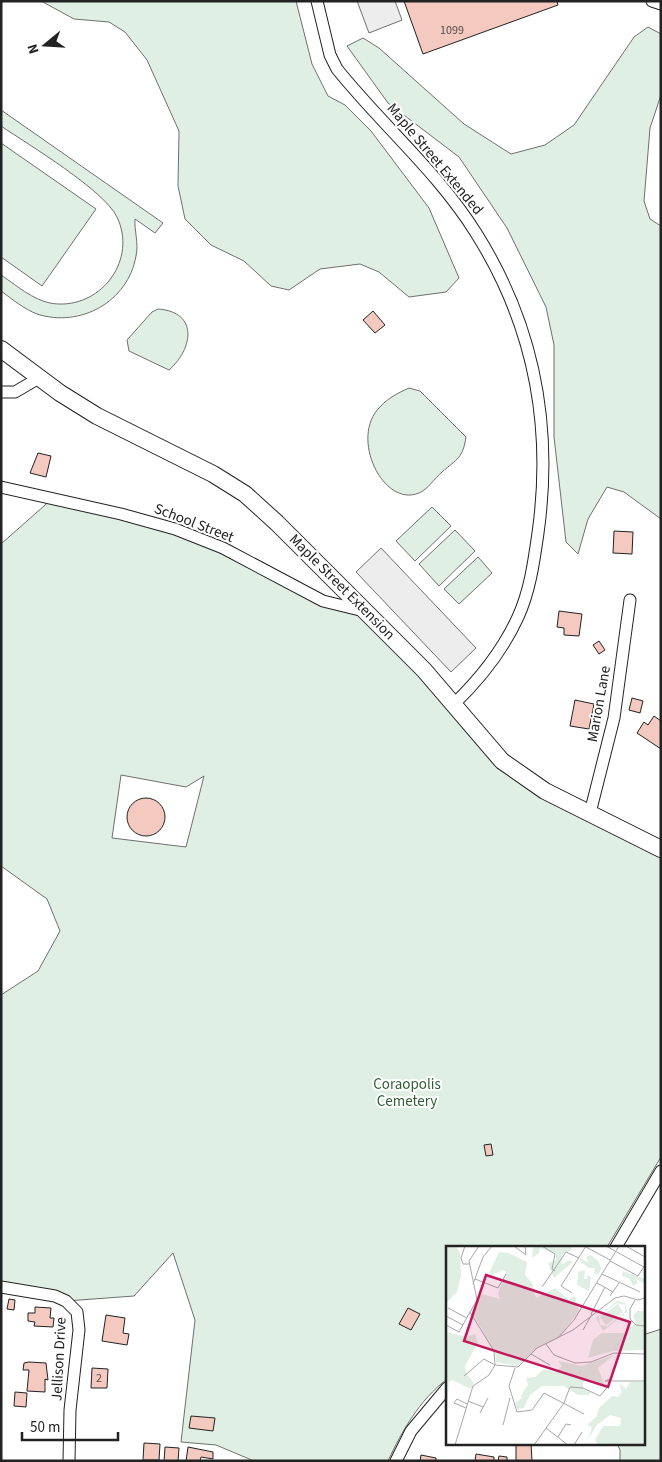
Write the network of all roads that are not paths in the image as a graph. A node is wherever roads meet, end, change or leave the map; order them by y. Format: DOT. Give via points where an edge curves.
graph roads {
  1 [pos="317,1"];
  2 [pos="652,1"];
  3 [pos="661,4"];
  4 [pos="1,350"];
  5 [pos="39,378"];
  6 [pos="1,392"];
  7 [pos="1,487"];
  8 [pos="630,600"];
  9 [pos="366,612"];
  10 [pos="454,705"];
  11 [pos="590,813"];
  12 [pos="661,848"];
  13 [pos="661,1171"];
  14 [pos="617,1246"];
  15 [pos="1,1287"];
  16 [pos="446,1389"];
  17 [pos="70,1461"];
  18 [pos="396,1461"];
  1 -- 10 [label="street, Maple Street Extended" via="330,55 337,69 446,192 476,233 516,312 536,378 542,420 542,507 527,593 518,617 489,665"];
  2 -- 3 [label="street"];
  4 -- 5 [label="street, Maple Street Extension"];
  5 -- 6 [label="street" via="15,392"];
  5 -- 9 [label="street, Maple Street Extension" via="97,416 240,490"];
  7 -- 9 [label="street, School Street" via="174,529 222,548 323,601"];
  8 -- 11 [label="street, Marion Lane" via="614,718"];
  9 -- 10 [label="street, Maple Street Extension"];
  10 -- 11 [label="street, Maple Street Extension" via="502,761 546,791"];
  11 -- 12 [label="street, Maple Street Extension"];
  13 -- 14 [label="street"];
  15 -- 17 [label="street, Jellison Drive" via="55,1296 66,1300 77,1312 79,1330 70,1410"];
  16 -- 18 [label="street" via="411,1430"];
}
